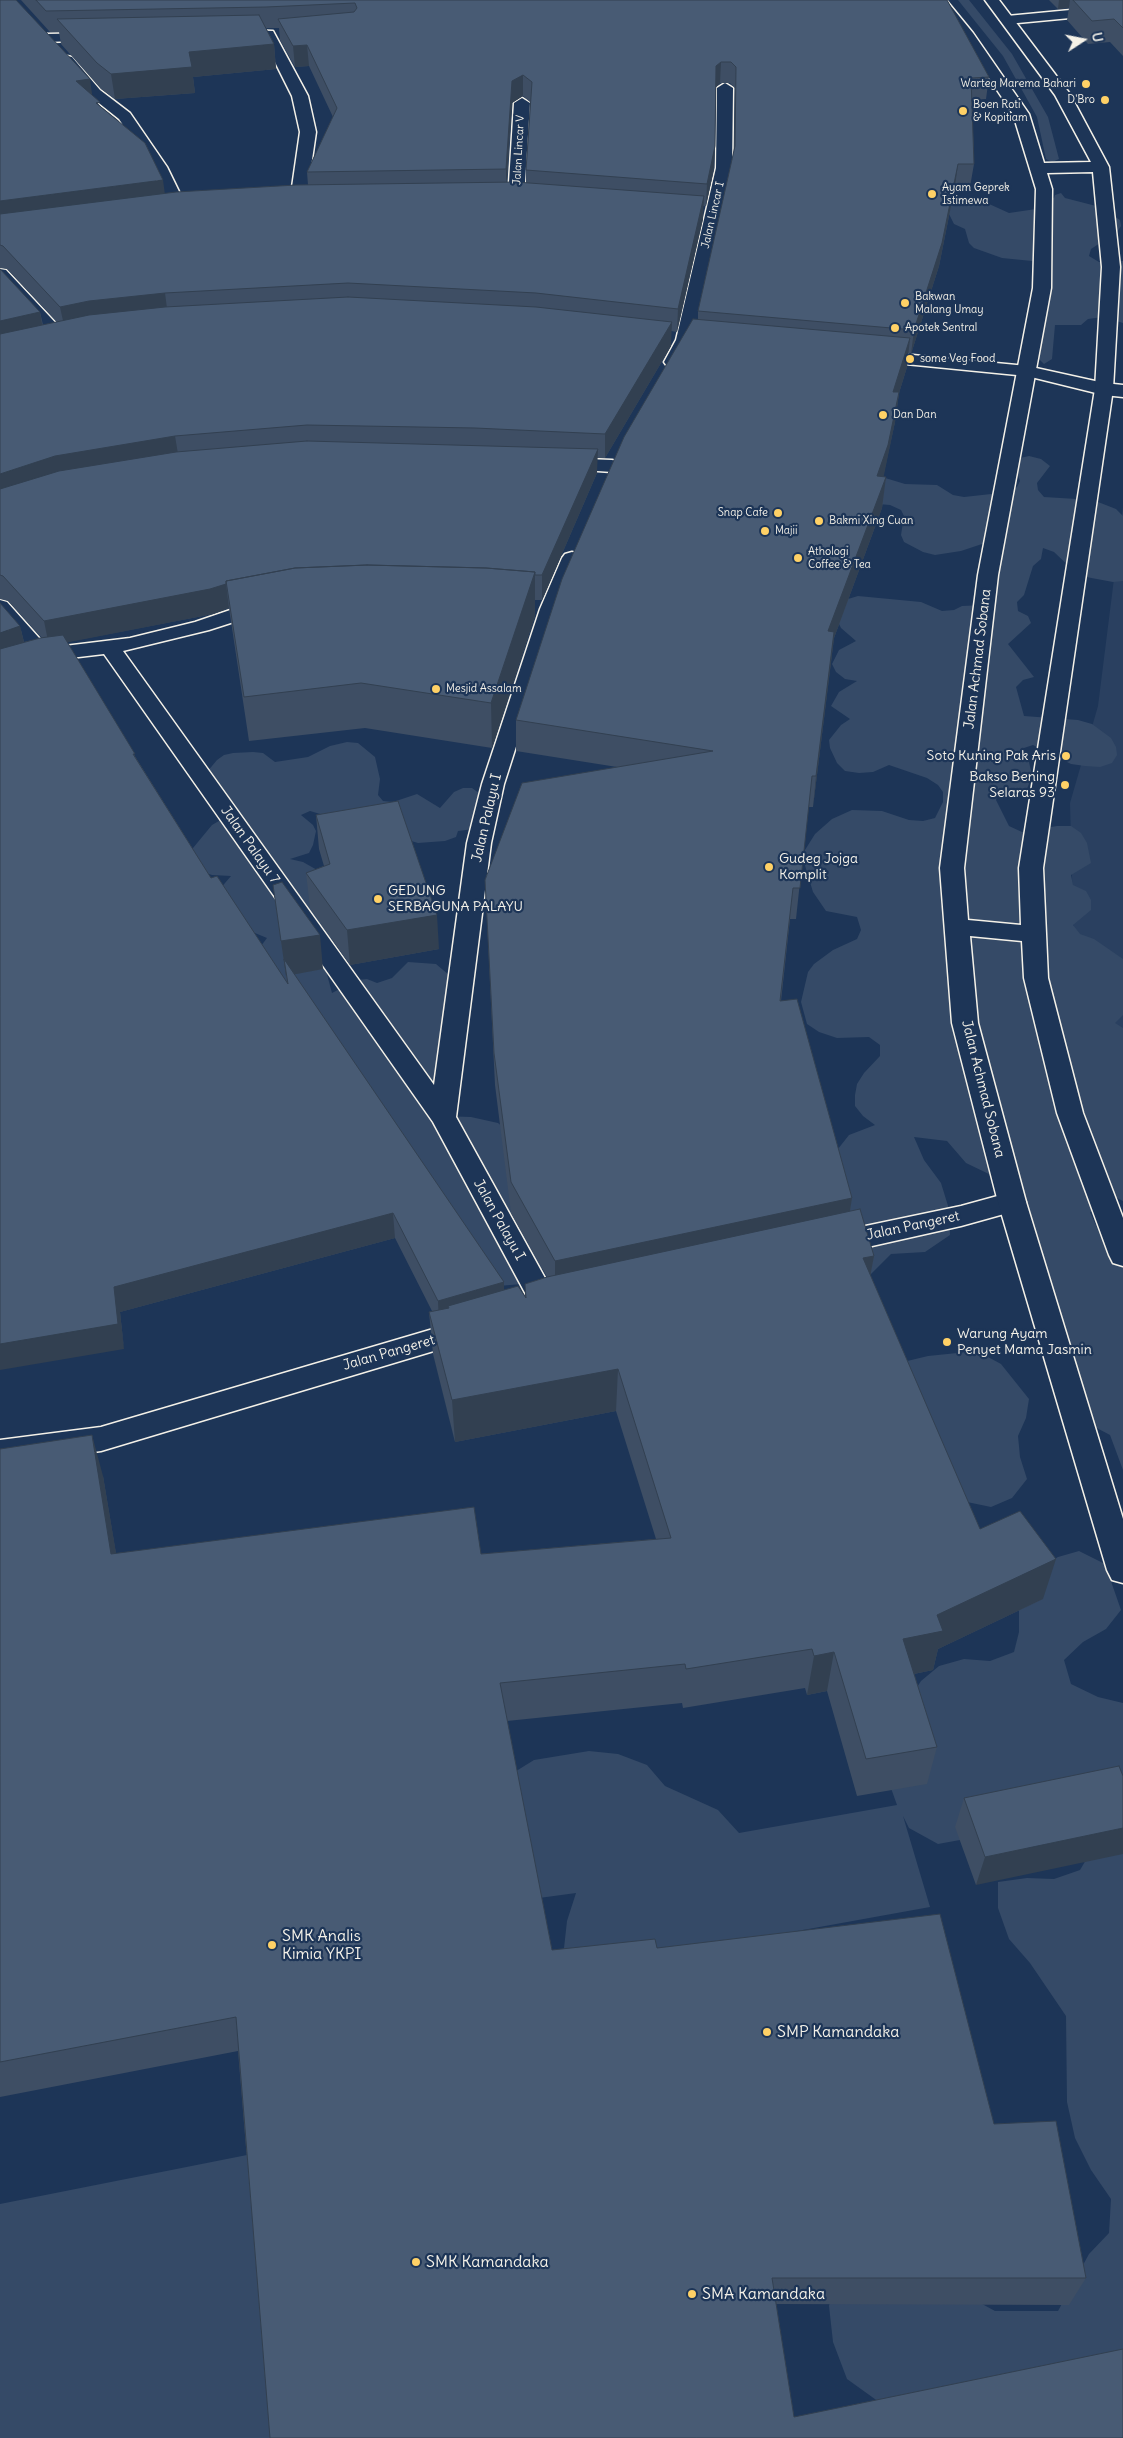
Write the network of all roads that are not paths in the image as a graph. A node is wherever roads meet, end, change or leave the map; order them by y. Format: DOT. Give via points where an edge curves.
graph roads {
  1 [pos="938,0"];
  2 [pos="992,0"];
  3 [pos="1123,9"];
  4 [pos="1007,20"];
  5 [pos="34,26"];
  6 [pos="286,32"];
  7 [pos="230,34"];
  8 [pos="268,34"];
  9 [pos="114,37"];
  10 [pos="46,38"];
  11 [pos="725,88"];
  12 [pos="522,102"];
  13 [pos="1101,167"];
  14 [pos="1038,168"];
  15 [pos="497,198"];
  16 [pos="516,198"];
  17 [pos="298,200"];
  18 [pos="316,200"];
  19 [pos="536,200"];
  20 [pos="278,202"];
  21 [pos="199,207"];
  22 [pos="179,208"];
  23 [pos="160,210"];
  24 [pos="694,212"];
  25 [pos="713,213"];
  26 [pos="0,274"];
  27 [pos="59,338"];
  28 [pos="854,354"];
  29 [pos="1027,372"];
  30 [pos="661,382"];
  31 [pos="1114,390"];
  32 [pos="544,463"];
  33 [pos="613,467"];
  34 [pos="581,538"];
  35 [pos="290,605"];
  36 [pos="0,606"];
  37 [pos="108,646"];
  38 [pos="43,655"];
  39 [pos="0,668"];
  40 [pos="958,927"];
  41 [pos="1034,934"];
  42 [pos="443,1118"];
  43 [pos="1012,1202"];
  44 [pos="807,1250"];
  45 [pos="1123,1255"];
  46 [pos="576,1300"];
  47 [pos="547,1307"];
  48 [pos="519,1315"];
  49 [pos="491,1323"];
  50 [pos="0,1452"];
  51 [pos="1123,1570"];
  1 -- 14 [label="street, Jalan Achmad Sobana" via="968,36 1021,114"];
  2 -- 4 [label="street"];
  3 -- 4 [label="street"];
  4 -- 13 [label="street" via="1062,94"];
  5 -- 10 [label="street"];
  6 -- 8 [label="street"];
  7 -- 8 [label="street"];
  8 -- 17 [label="street" via="300,96 308,132"];
  9 -- 10 [label="street"];
  10 -- 22 [label="street" via="95,93 125,116 159,167"];
  11 -- 25 [label="street, Jalan Lincar I" via="724,168"];
  12 -- 16 [label="street, Jalan Lincar V"];
  13 -- 14 [label="street"];
  13 -- 31 [label="street" via="1111,267"];
  14 -- 29 [label="street, Jalan Achmad Sobana" via="1044,189 1042,288"];
  15 -- 16 [label="street"];
  16 -- 19 [label="street"];
  17 -- 18 [label="street"];
  17 -- 20 [label="street"];
  21 -- 22 [label="street"];
  22 -- 23 [label="street"];
  24 -- 25 [label="street"];
  25 -- 30 [label="street, Jalan Lincar I" via="685,340"];
  26 -- 27 [label="street"];
  28 -- 29 [label="street"];
  29 -- 31 [label="street"];
  29 -- 40 [label="street, Jalan Achmad Sobana" via="988,575 952,868"];
  31 -- 41 [label="street" via="1031,868"];
  32 -- 33 [label="street"];
  34 -- 42 [label="street, Jalan Palayu I" via="541,608 493,784 479,843"];
  35 -- 37 [label="street" via="236,614 130,644"];
  36 -- 38 [label="street"];
  37 -- 38 [label="street"];
  37 -- 42 [label="street, Jalan Palayu 7"];
  38 -- 39 [label="street"];
  40 -- 41 [label="street"];
  40 -- 43 [label="street, Jalan Achmad Sobana" via="965,1023"];
  41 -- 45 [label="street" via="1036,978 1070,1113"];
  42 -- 47 [label="street, Jalan Palayu I"];
  43 -- 44 [label="street, Jalan Pangeret"];
  43 -- 51 [label="street, Jalan Achmad Sobana"];
  46 -- 47 [label="street"];
  47 -- 48 [label="street"];
  49 -- 50 [label="street, Jalan Pangeret" via="101,1439"];
}
